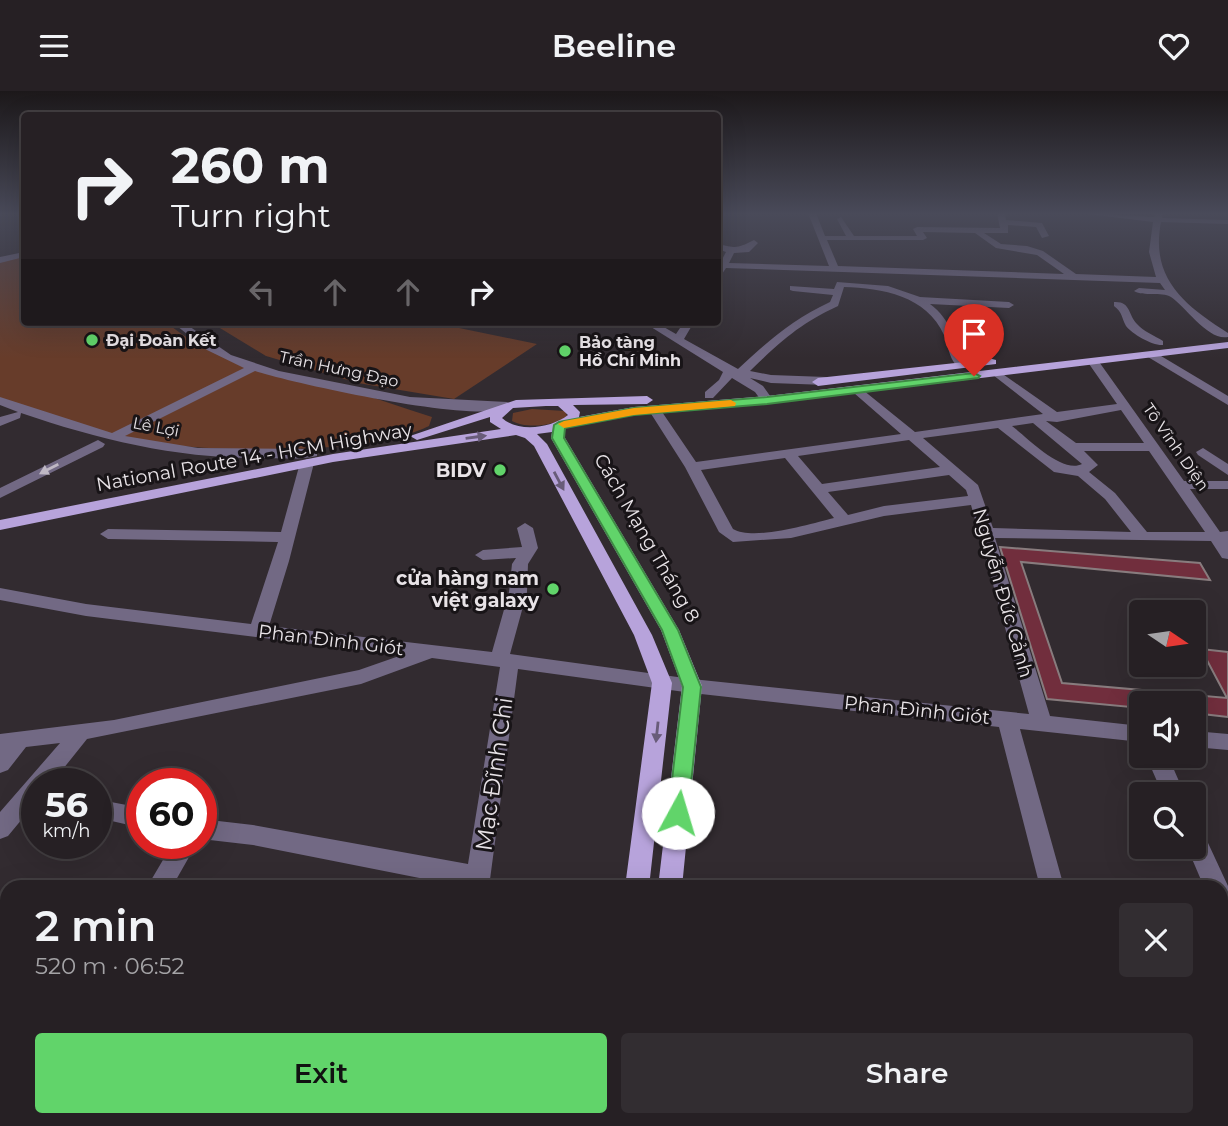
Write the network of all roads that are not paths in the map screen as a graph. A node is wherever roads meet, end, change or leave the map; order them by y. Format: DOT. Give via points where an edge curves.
graph roads {
  1 [pos="725,261"];
  2 [pos="832,261"];
  3 [pos="1051,261"];
  4 [pos="1154,261"];
  5 [pos="723,265"];
  6 [pos="834,268"];
  7 [pos="721,269"];
  8 [pos="1073,276"];
  9 [pos="1163,280"];
  10 [pos="793,288"];
  11 [pos="1139,291"];
  12 [pos="836,292"];
  13 [pos="1174,293"];
  14 [pos="919,300"];
  15 [pos="1009,305"];
  16 [pos="1117,305"];
  17 [pos="182,326"];
  18 [pos="655,326"];
  19 [pos="687,326"];
  20 [pos="1226,338"];
  21 [pos="678,340"];
  22 [pos="1159,343"];
  23 [pos="1079,352"];
  24 [pos="1152,355"];
  25 [pos="1093,361"];
  26 [pos="961,365"];
  27 [pos="254,367"];
  28 [pos="997,373"];
  29 [pos="736,374"];
  30 [pos="826,381"];
  31 [pos="786,386"];
  32 [pos="759,389"];
  33 [pos="858,390"];
  34 [pos="709,395"];
  35 [pos="767,400"];
  36 [pos="0,401"];
  37 [pos="1228,401"];
  38 [pos="553,402"];
  39 [pos="506,406"];
  40 [pos="1126,406"];
  41 [pos="0,409"];
  42 [pos="654,409"];
  43 [pos="16,415"];
  44 [pos="1057,418"];
  45 [pos="1037,421"];
  46 [pos="0,422"];
  47 [pos="559,425"];
  48 [pos="1003,425"];
  49 [pos="517,431"];
  50 [pos="113,437"];
  51 [pos="914,437"];
  52 [pos="99,444"];
  53 [pos="1155,447"];
  54 [pos="1074,448"];
  55 [pos="1203,452"];
  56 [pos="789,454"];
  57 [pos="310,458"];
  58 [pos="251,465"];
  59 [pos="287,467"];
  60 [pos="692,467"];
  61 [pos="952,470"];
  62 [pos="1228,471"];
  63 [pos="1077,472"];
  64 [pos="1182,485"];
  65 [pos="1228,485"];
  66 [pos="819,489"];
  67 [pos="0,494"];
  68 [pos="976,500"];
  69 [pos="0,513"];
  70 [pos="844,520"];
  71 [pos="0,526"];
  72 [pos="525,528"];
  73 [pos="986,533"];
  74 [pos="108,534"];
  75 [pos="287,537"];
  76 [pos="1142,537"];
  77 [pos="1224,537"];
  78 [pos="528,552"];
  79 [pos="1228,554"];
  80 [pos="483,555"];
  81 [pos="0,594"];
  82 [pos="258,631"];
  83 [pos="432,652"];
  84 [pos="505,661"];
  85 [pos="662,683"];
  86 [pos="692,687"];
  87 [pos="1007,720"];
  88 [pos="1041,721"];
  89 [pos="82,731"];
  90 [pos="1129,732"];
  91 [pos="11,740"];
  92 [pos="1206,740"];
  93 [pos="1228,742"];
  94 [pos="0,764"];
  95 [pos="0,829"];
  96 [pos="217,831"];
  97 [pos="176,859"];
  98 [pos="1204,859"];
  99 [pos="163,880"];
  100 [pos="468,880"];
  101 [pos="478,880"];
  102 [pos="638,880"];
  103 [pos="671,880"];
  104 [pos="1050,880"];
  105 [pos="1213,880"];
  1 -- 5 [label="street"];
  2 -- 6 [label="street"];
  3 -- 8 [label="street"];
  4 -- 9 [label="street"];
  5 -- 6 [label="street"];
  5 -- 7 [label="street"];
  6 -- 8 [label="street"];
  8 -- 9 [label="street"];
  9 -- 13 [label="street"];
  10 -- 12 [label="street"];
  11 -- 13 [label="street"];
  12 -- 14 [label="street" via="840,284 863,285 897,290"];
  12 -- 29 [label="street" via="835,304 804,318"];
  13 -- 20 [label="street" via="1192,315"];
  14 -- 15 [label="street"];
  14 -- 26 [label="street" via="948,333"];
  16 -- 22 [label="street" via="1127,311 1131,325"];
  17 -- 27 [label="street, Trần Hưng Đạo" via="218,352"];
  18 -- 21 [label="street"];
  19 -- 21 [label="street"];
  20 -- 22 [label="main road"];
  20 -- 24 [label="main road"];
  21 -- 29 [label="street"];
  22 -- 23 [label="main road"];
  23 -- 25 [label="main road"];
  23 -- 26 [label="main road"];
  24 -- 25 [label="main road"];
  24 -- 37 [label="street"];
  25 -- 28 [label="main road"];
  25 -- 40 [label="street, Tô Vĩnh Diện"];
  26 -- 30 [label="main road"];
  27 -- 39 [label="street, Trần Hưng Đạo" via="391,397 472,407"];
  27 -- 50 [label="street"];
  28 -- 33 [label="main road"];
  28 -- 44 [label="street"];
  29 -- 30 [label="street"];
  29 -- 31 [label="street"];
  29 -- 32 [label="street"];
  29 -- 34 [label="street"];
  30 -- 31 [label="main road"];
  31 -- 32 [label="main road"];
  32 -- 34 [label="main road"];
  32 -- 35 [label="street"];
  33 -- 35 [label="main road"];
  33 -- 51 [label="street, Nguyễn Đức Cảnh"];
  34 -- 38 [label="main road"];
  35 -- 42 [label="main road"];
  36 -- 50 [label="street, Lê Lợi"];
  38 -- 39 [label="main road, National Route 14 - HCM Highway"];
  38 -- 47 [label="main road" via="574,412 571,420"];
  39 -- 49 [label="main road" via="495,419 502,427"];
  39 -- 57 [label="main road, National Route 14 - HCM Highway" via="423,434"];
  40 -- 44 [label="street"];
  40 -- 53 [label="street, Tô Vĩnh Diện"];
  41 -- 43 [label="street"];
  42 -- 47 [label="main road"];
  42 -- 60 [label="street"];
  43 -- 46 [label="street"];
  43 -- 52 [label="street"];
  44 -- 45 [label="street"];
  45 -- 48 [label="street"];
  45 -- 54 [label="street"];
  47 -- 49 [label="main road, National Route 14 - HCM Highway"];
  47 -- 86 [label="main road, Cách Mạng Tháng 8" via="558,438 670,630"];
  48 -- 51 [label="street"];
  48 -- 63 [label="street" via="1059,469"];
  57 -- 49 [label="main road, National Route 14 - HCM Highway, one-way"];
  49 -- 85 [label="main road, one-way" via="540,443 643,635"];
  50 -- 57 [label="street, Lê Lợi" via="191,451"];
  51 -- 56 [label="street"];
  51 -- 61 [label="street, Nguyễn Đức Cảnh"];
  52 -- 58 [label="street"];
  52 -- 67 [label="street, one-way"];
  53 -- 54 [label="street"];
  53 -- 64 [label="street, Tô Vĩnh Diện"];
  54 -- 63 [label="street" via="1091,465"];
  55 -- 62 [label="street"];
  56 -- 60 [label="street"];
  56 -- 66 [label="street"];
  57 -- 58 [label="main road, National Route 14 - HCM Highway"];
  57 -- 59 [label="main road, National Route 14 - HCM Highway"];
  57 -- 75 [label="street"];
  58 -- 59 [label="main road"];
  58 -- 69 [label="main road, National Route 14 - HCM Highway"];
  59 -- 71 [label="main road, National Route 14 - HCM Highway"];
  60 -- 70 [label="street" via="727,532 739,539"];
  61 -- 66 [label="street"];
  61 -- 68 [label="street, Nguyễn Đức Cảnh" via="973,488"];
  63 -- 76 [label="street" via="1110,496"];
  64 -- 65 [label="street"];
  64 -- 77 [label="street, Tô Vĩnh Diện"];
  66 -- 70 [label="street"];
  68 -- 70 [label="street"];
  68 -- 73 [label="street, Nguyễn Đức Cảnh"];
  72 -- 78 [label="street"];
  73 -- 76 [label="street"];
  73 -- 88 [label="street, Nguyễn Đức Cảnh"];
  74 -- 75 [label="street"];
  75 -- 82 [label="street"];
  76 -- 77 [label="street"];
  77 -- 79 [label="street, Tô Vĩnh Diện"];
  78 -- 80 [label="street"];
  78 -- 84 [label="street, Mạc Đĩnh Chi" via="520,564"];
  81 -- 82 [label="street, Phan Đình Giót" via="86,610"];
  82 -- 83 [label="street, Phan Đình Giót"];
  83 -- 84 [label="street, Phan Đình Giót"];
  83 -- 89 [label="street" via="360,677"];
  84 -- 85 [label="street, Phan Đình Giót"];
  84 -- 101 [label="street, Mạc Đĩnh Chi"];
  85 -- 86 [label="street, Phan Đình Giót"];
  85 -- 102 [label="main road, one-way"];
  86 -- 87 [label="street, Phan Đình Giót"];
  86 -- 103 [label="main road, Cách Mạng Tháng 8"];
  87 -- 88 [label="street, Phan Đình Giót"];
  87 -- 104 [label="street"];
  88 -- 90 [label="street, Phan Đình Giót"];
  89 -- 91 [label="street"];
  89 -- 95 [label="street"];
  91 -- 94 [label="street"];
  92 -- 93 [label="street"];
  96 -- 100 [label="street"];
  97 -- 99 [label="street"];
  98 -- 105 [label="street"];
}
